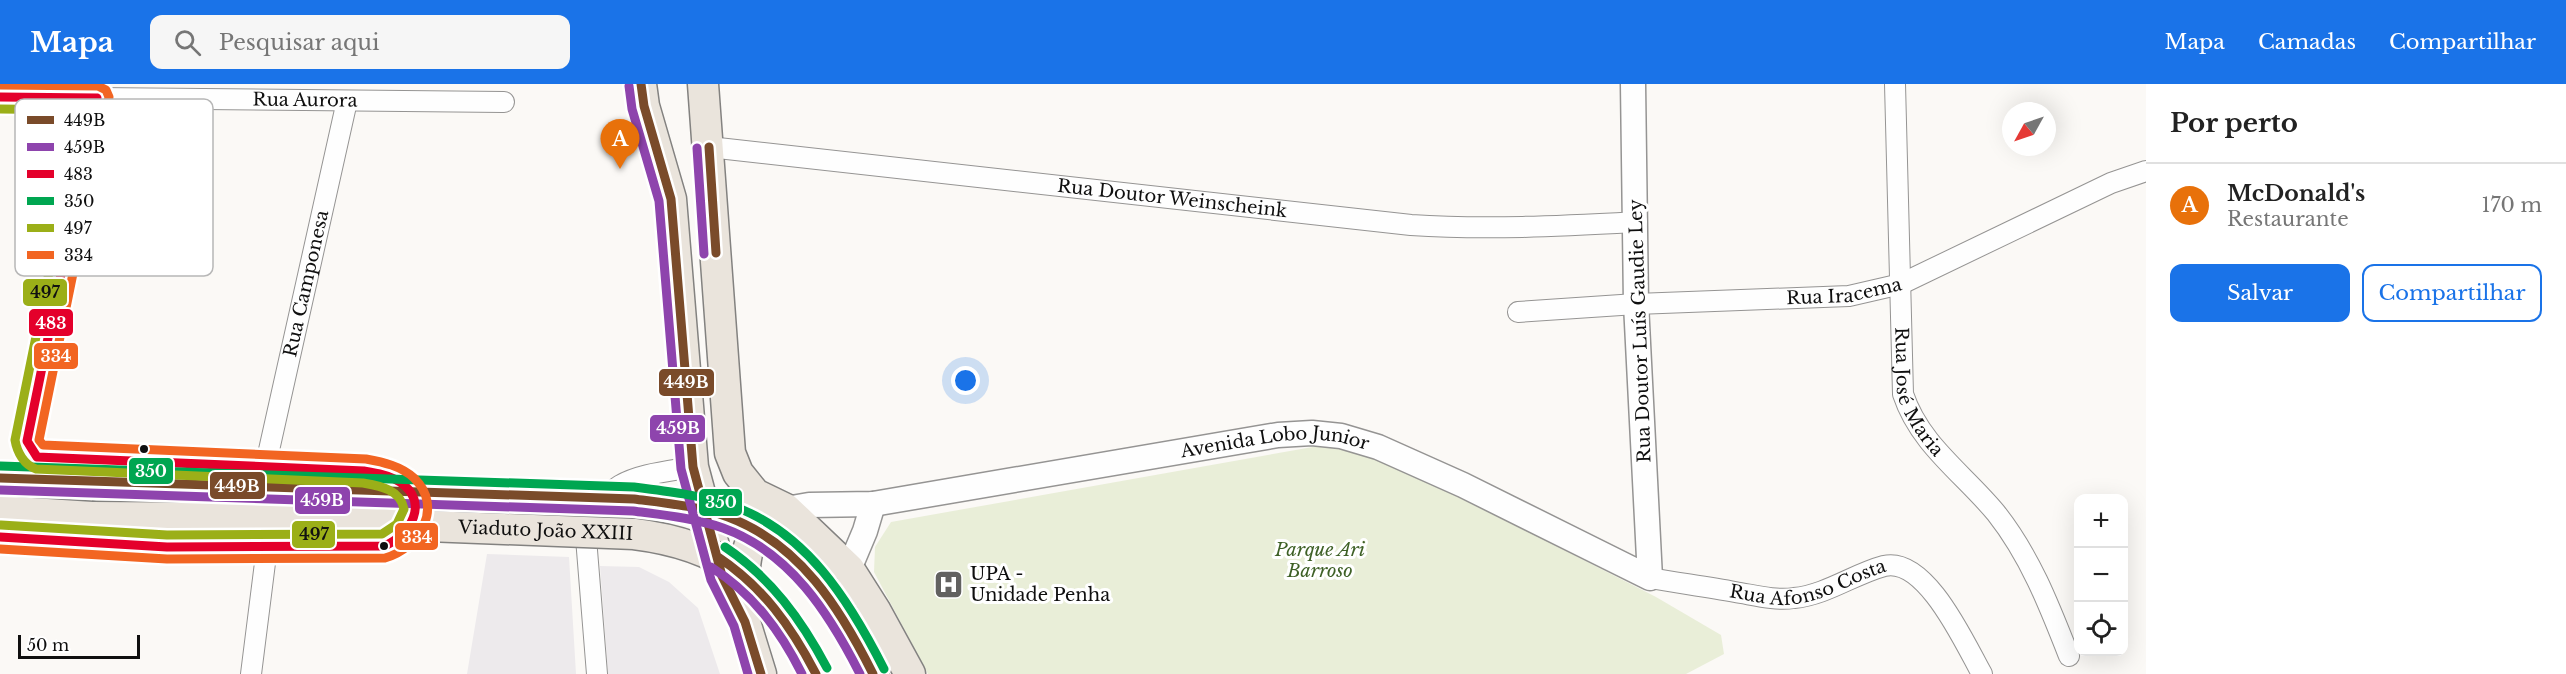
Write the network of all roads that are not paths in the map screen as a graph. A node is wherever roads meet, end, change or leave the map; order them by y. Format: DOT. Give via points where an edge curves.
graph roads {
  1 [pos="641,84"];
  2 [pos="703,84"];
  3 [pos="1633,84"];
  4 [pos="1895,84"];
  5 [pos="0,98"];
  6 [pos="97,98"];
  7 [pos="180,99"];
  8 [pos="213,99"];
  9 [pos="347,101"];
  10 [pos="504,102"];
  11 [pos="709,147"];
  12 [pos="2146,171"];
  13 [pos="1636,222"];
  14 [pos="61,276"];
  15 [pos="1900,284"];
  16 [pos="1636,304"];
  17 [pos="1518,312"];
  18 [pos="693,467"];
  19 [pos="265,468"];
  20 [pos="0,478"];
  21 [pos="873,504"];
  22 [pos="786,510"];
  23 [pos="0,511"];
  24 [pos="0,537"];
  25 [pos="267,547"];
  26 [pos="744,559"];
  27 [pos="842,561"];
  28 [pos="1650,578"];
  29 [pos="745,622"];
  30 [pos="2069,656"];
  31 [pos="812,665"];
  32 [pos="251,674"];
  33 [pos="597,674"];
  34 [pos="761,674"];
  35 [pos="873,674"];
  36 [pos="910,674"];
  37 [pos="1982,674"];
  1 -- 18 [label="main road" via="671,200"];
  2 -- 11 [label="main road"];
  3 -- 13 [label="street, Rua Doutor Luís Gaudie Ley"];
  4 -- 15 [label="street, Rua José Maria"];
  5 -- 6 [label="main road, Rua Aurora"];
  6 -- 7 [label="street, Rua Aurora"];
  8 -- 9 [label="street, Rua Aurora"];
  9 -- 10 [label="street, Rua Aurora"];
  9 -- 19 [label="street, Rua Camponesa"];
  11 -- 13 [label="street, Rua Doutor Weinscheink" via="1412,225 1467,229"];
  11 -- 22 [label="main road" via="730,453 746,486"];
  12 -- 15 [label="street, Rua Iracema" via="2111,183"];
  13 -- 16 [label="street, Rua Doutor Luís Gaudie Ley"];
  14 -- 19 [label="main road" via="27,441 36,457"];
  15 -- 16 [label="street, Rua Iracema" via="1849,296"];
  15 -- 30 [label="street, Rua José Maria" via="1900,369 1909,414 1924,438 1972,485 2021,547"];
  16 -- 17 [label="street, Rua Iracema"];
  16 -- 28 [label="street, Rua Doutor Luís Gaudie Ley"];
  18 -- 29 [label="main road" via="722,576"];
  18 -- 33 [label="street" via="628,480 599,502 590,519 586,538"];
  19 -- 25 [label="main road" via="384,475 411,492 416,506 410,530 395,543"];
  20 -- 35 [label="main road, bridge" via="664,502 727,517 768,538 800,561 844,619"];
  21 -- 22 [label="street, Avenida Lobo Junior" via="809,505"];
  21 -- 27 [label="street" via="865,531"];
  21 -- 28 [label="street, Avenida Lobo Junior" via="1312,432 1378,447"];
  22 -- 26 [label="main road" via="761,528"];
  22 -- 27 [label="main road"];
  23 -- 31 [label="main road, Viaduto João XXIII, bridge" via="659,537 711,554 733,567 770,599"];
  24 -- 25 [label="main road" via="167,548"];
  25 -- 32 [label="street"];
  26 -- 27 [label="main road" via="770,546"];
  26 -- 29 [label="main road"];
  27 -- 36 [label="main road" via="876,610"];
  28 -- 37 [label="street, Rua Afonso Costa" via="1793,599 1886,566 1901,566 1918,574 1932,590"];
  29 -- 34 [label="main road"];
}
